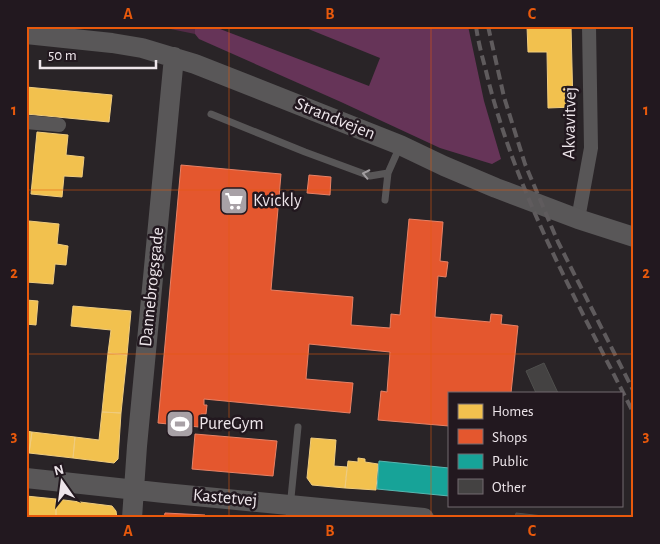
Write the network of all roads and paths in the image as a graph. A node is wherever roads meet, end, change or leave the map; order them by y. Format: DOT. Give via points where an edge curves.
graph roads {
  1 [pos="589,26"];
  2 [pos="26,34"];
  3 [pos="174,57"];
  4 [pos="211,114"];
  5 [pos="26,122"];
  6 [pos="59,125"];
  7 [pos="400,145"];
  8 [pos="388,173"];
  9 [pos="386,200"];
  10 [pos="578,219"];
  11 [pos="634,237"];
  12 [pos="298,427"];
  13 [pos="26,478"];
  14 [pos="134,489"];
  15 [pos="290,511"];
  16 [pos="132,518"];
  17 [pos="424,518"];
  1 -- 10 [label="street, Akvavitvej" via="591,148"];
  2 -- 3 [label="street, Strandvejen" via="112,43"];
  3 -- 7 [label="street, Strandvejen"];
  3 -- 14 [label="street, Dannebrogsgade"];
  8 -- 4 [label="lane, one-way" via="370,176"];
  5 -- 6 [label="street"];
  7 -- 8 [label="lane"];
  7 -- 10 [label="street, Strandvejen" via="444,166"];
  8 -- 9 [label="lane"];
  10 -- 11 [label="street, Strandvejen"];
  12 -- 15 [label="lane"];
  13 -- 14 [label="street, Kastetvej"];
  14 -- 15 [label="street, Kastetvej"];
  14 -- 16 [label="street, Dannebrogsgade"];
  15 -- 17 [label="street, Kastetvej"];
}
